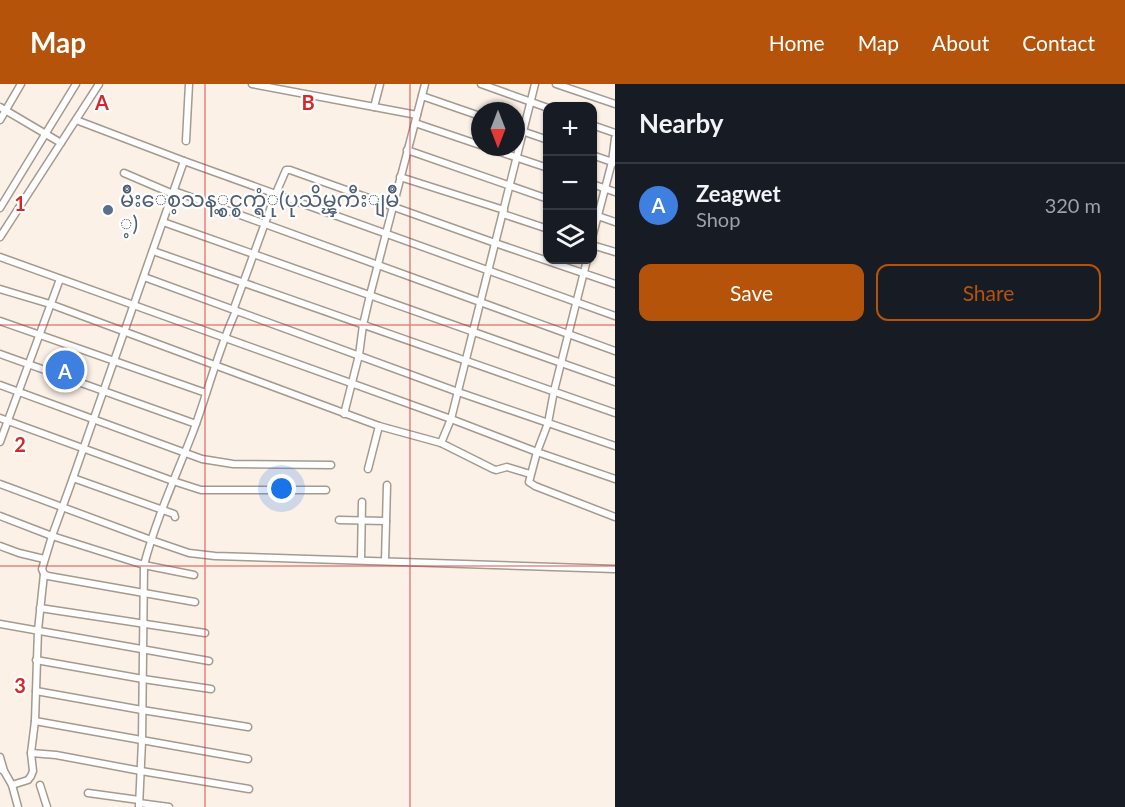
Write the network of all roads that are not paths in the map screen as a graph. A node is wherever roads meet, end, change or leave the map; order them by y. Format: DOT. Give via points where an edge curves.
graph roads {
  1 [pos="21,84"];
  2 [pos="76,84"];
  3 [pos="99,84"];
  4 [pos="189,84"];
  5 [pos="252,84"];
  6 [pos="380,84"];
  7 [pos="425,84"];
  8 [pos="481,84"];
  9 [pos="535,84"];
  10 [pos="556,84"];
  11 [pos="422,96"];
  12 [pos="531,102"];
  13 [pos="615,104"];
  14 [pos="543,106"];
  15 [pos="374,107"];
  16 [pos="3,108"];
  17 [pos="471,113"];
  18 [pos="417,115"];
  19 [pos="0,120"];
  20 [pos="76,120"];
  21 [pos="415,123"];
  22 [pos="525,127"];
  23 [pos="597,127"];
  24 [pos="525,131"];
  25 [pos="615,133"];
  26 [pos="47,134"];
  27 [pos="543,138"];
  28 [pos="615,138"];
  29 [pos="58,141"];
  30 [pos="186,141"];
  31 [pos="471,142"];
  32 [pos="407,150"];
  33 [pos="511,156"];
  34 [pos="595,156"];
  35 [pos="517,158"];
  36 [pos="184,161"];
  37 [pos="613,163"];
  38 [pos="543,166"];
  39 [pos="124,173"];
  40 [pos="400,177"];
  41 [pos="510,186"];
  42 [pos="597,186"];
  43 [pos="605,188"];
  44 [pos="174,192"];
  45 [pos="615,192"];
  46 [pos="276,193"];
  47 [pos="543,197"];
  48 [pos="393,206"];
  49 [pos="0,208"];
  50 [pos="597,210"];
  51 [pos="503,212"];
  52 [pos="597,216"];
  53 [pos="163,222"];
  54 [pos="615,222"];
  55 [pos="265,224"];
  56 [pos="543,227"];
  57 [pos="386,233"];
  58 [pos="0,237"];
  59 [pos="495,243"];
  60 [pos="597,247"];
  61 [pos="153,251"];
  62 [pos="615,252"];
  63 [pos="254,254"];
  64 [pos="0,257"];
  65 [pos="586,264"];
  66 [pos="378,266"];
  67 [pos="488,270"];
  68 [pos="584,273"];
  69 [pos="144,277"];
  70 [pos="60,279"];
  71 [pos="243,283"];
  72 [pos="615,284"];
  73 [pos="0,289"];
  74 [pos="370,295"];
  75 [pos="576,302"];
  76 [pos="480,303"];
  77 [pos="50,304"];
  78 [pos="134,306"];
  79 [pos="236,311"];
  80 [pos="615,316"];
  81 [pos="0,321"];
  82 [pos="363,325"];
  83 [pos="473,331"];
  84 [pos="125,332"];
  85 [pos="568,334"];
  86 [pos="39,335"];
  87 [pos="224,338"];
  88 [pos="615,351"];
  89 [pos="0,354"];
  90 [pos="359,355"];
  91 [pos="466,361"];
  92 [pos="114,362"];
  93 [pos="561,362"];
  94 [pos="29,364"];
  95 [pos="215,365"];
  96 [pos="615,382"];
  97 [pos="351,384"];
  98 [pos="0,385"];
  99 [pos="104,391"];
  100 [pos="18,392"];
  101 [pos="458,392"];
  102 [pos="554,392"];
  103 [pos="206,393"];
  104 [pos="615,413"];
  105 [pos="344,414"];
  106 [pos="0,418"];
  107 [pos="94,419"];
  108 [pos="451,419"];
  109 [pos="8,420"];
  110 [pos="548,423"];
  111 [pos="196,424"];
  112 [pos="379,426"];
  113 [pos="0,442"];
  114 [pos="441,443"];
  115 [pos="615,446"];
  116 [pos="83,448"];
  117 [pos="537,452"];
  118 [pos="185,453"];
  119 [pos="331,465"];
  120 [pos="368,469"];
  121 [pos="530,474"];
  122 [pos="74,478"];
  123 [pos="615,479"];
  124 [pos="173,481"];
  125 [pos="0,484"];
  126 [pos="387,485"];
  127 [pos="326,490"];
  128 [pos="362,502"];
  129 [pos="63,506"];
  130 [pos="162,510"];
  131 [pos="0,516"];
  132 [pos="175,517"];
  133 [pos="615,517"];
  134 [pos="339,520"];
  135 [pos="362,521"];
  136 [pos="386,522"];
  137 [pos="52,536"];
  138 [pos="151,540"];
  139 [pos="0,546"];
  140 [pos="45,559"];
  141 [pos="361,560"];
  142 [pos="385,561"];
  143 [pos="144,565"];
  144 [pos="615,569"];
  145 [pos="44,574"];
  146 [pos="194,575"];
  147 [pos="144,594"];
  148 [pos="195,602"];
  149 [pos="40,608"];
  150 [pos="0,624"];
  151 [pos="143,624"];
  152 [pos="38,630"];
  153 [pos="205,633"];
  154 [pos="144,651"];
  155 [pos="36,660"];
  156 [pos="209,661"];
  157 [pos="143,679"];
  158 [pos="211,689"];
  159 [pos="36,691"];
  160 [pos="142,710"];
  161 [pos="35,721"];
  162 [pos="248,727"];
  163 [pos="142,741"];
  164 [pos="31,753"];
  165 [pos="0,757"];
  166 [pos="248,759"];
  167 [pos="2,770"];
  168 [pos="141,771"];
  169 [pos="12,785"];
  170 [pos="40,785"];
  171 [pos="249,789"];
  172 [pos="88,793"];
  173 [pos="139,803"];
  174 [pos="18,807"];
  175 [pos="47,807"];
  176 [pos="169,807"];
  1 -- 16 [label="street"];
  2 -- 26 [label="street"];
  3 -- 20 [label="street"];
  4 -- 30 [label="street"];
  5 -- 15 [label="street"];
  6 -- 15 [label="street"];
  7 -- 11 [label="street"];
  8 -- 12 [label="street"];
  9 -- 12 [label="street"];
  10 -- 13 [label="street"];
  11 -- 17 [label="street"];
  11 -- 18 [label="street"];
  12 -- 14 [label="street"];
  12 -- 22 [label="street"];
  15 -- 18 [label="street"];
  16 -- 19 [label="street"];
  16 -- 26 [label="street"];
  18 -- 21 [label="street"];
  20 -- 29 [label="street"];
  20 -- 36 [label="street"];
  21 -- 31 [label="street"];
  21 -- 32 [label="street"];
  23 -- 25 [label="street"];
  24 -- 27 [label="street"];
  26 -- 29 [label="street"];
  26 -- 49 [label="street"];
  28 -- 37 [label="street"];
  29 -- 58 [label="street"];
  32 -- 40 [label="street"];
  32 -- 41 [label="street"];
  33 -- 35 [label="street"];
  34 -- 37 [label="street"];
  35 -- 38 [label="street"];
  35 -- 41 [label="street"];
  36 -- 44 [label="street"];
  36 -- 46 [label="street"];
  37 -- 43 [label="street"];
  39 -- 44 [label="street"];
  40 -- 48 [label="street"];
  40 -- 51 [label="street"];
  41 -- 47 [label="street"];
  41 -- 51 [label="street"];
  42 -- 43 [label="street"];
  43 -- 45 [label="street"];
  43 -- 50 [label="street"];
  44 -- 53 [label="street"];
  44 -- 55 [label="street"];
  46 -- 48 [label="street" via="288,170"];
  46 -- 55 [label="street"];
  46 -- 57 [label="street"];
  48 -- 57 [label="street"];
  48 -- 59 [label="street"];
  51 -- 56 [label="street"];
  51 -- 59 [label="street"];
  52 -- 54 [label="street"];
  53 -- 61 [label="street"];
  53 -- 63 [label="street"];
  55 -- 63 [label="street"];
  55 -- 66 [label="street"];
  57 -- 66 [label="street"];
  57 -- 67 [label="street"];
  59 -- 67 [label="street"];
  59 -- 68 [label="street"];
  60 -- 62 [label="street"];
  61 -- 69 [label="street"];
  61 -- 71 [label="street"];
  63 -- 71 [label="street"];
  63 -- 74 [label="street"];
  64 -- 70 [label="street"];
  65 -- 68 [label="street"];
  66 -- 74 [label="street"];
  66 -- 76 [label="street"];
  67 -- 75 [label="street"];
  67 -- 76 [label="street"];
  68 -- 72 [label="street"];
  68 -- 75 [label="street"];
  69 -- 78 [label="street"];
  69 -- 79 [label="street"];
  70 -- 77 [label="street"];
  70 -- 78 [label="street"];
  71 -- 79 [label="street"];
  71 -- 82 [label="street"];
  73 -- 77 [label="street"];
  74 -- 82 [label="street"];
  74 -- 83 [label="street"];
  75 -- 80 [label="street"];
  75 -- 85 [label="street"];
  76 -- 83 [label="street"];
  76 -- 85 [label="street"];
  77 -- 84 [label="street"];
  77 -- 86 [label="street"];
  78 -- 84 [label="street"];
  78 -- 87 [label="street"];
  79 -- 87 [label="street"];
  79 -- 90 [label="street"];
  81 -- 86 [label="street"];
  82 -- 90 [label="street"];
  82 -- 91 [label="street"];
  83 -- 91 [label="street"];
  83 -- 93 [label="street"];
  84 -- 92 [label="street"];
  84 -- 95 [label="street"];
  85 -- 88 [label="street"];
  85 -- 93 [label="street"];
  86 -- 92 [label="street"];
  86 -- 94 [label="street"];
  87 -- 95 [label="street"];
  87 -- 97 [label="street"];
  89 -- 94 [label="street"];
  90 -- 97 [label="street"];
  90 -- 101 [label="street"];
  91 -- 101 [label="street"];
  91 -- 102 [label="street"];
  92 -- 99 [label="street"];
  92 -- 103 [label="street"];
  93 -- 96 [label="street"];
  93 -- 102 [label="street"];
  94 -- 99 [label="street"];
  94 -- 100 [label="street"];
  95 -- 103 [label="street"];
  95 -- 105 [label="street"];
  97 -- 105 [label="street"];
  97 -- 108 [label="street"];
  98 -- 100 [label="street"];
  99 -- 107 [label="street"];
  99 -- 111 [label="street"];
  100 -- 107 [label="street"];
  100 -- 109 [label="street"];
  101 -- 108 [label="street"];
  101 -- 110 [label="street"];
  102 -- 104 [label="street"];
  102 -- 110 [label="street"];
  103 -- 111 [label="street"];
  105 -- 112 [label="street"];
  106 -- 109 [label="street"];
  107 -- 116 [label="street"];
  107 -- 118 [label="street"];
  108 -- 114 [label="street"];
  108 -- 117 [label="street"];
  109 -- 113 [label="street"];
  109 -- 116 [label="street"];
  110 -- 115 [label="street"];
  110 -- 117 [label="street"];
  111 -- 118 [label="street"];
  112 -- 114 [label="street"];
  112 -- 120 [label="street"];
  114 -- 121 [label="street" via="493,469 507,467"];
  116 -- 122 [label="street"];
  116 -- 124 [label="street"];
  117 -- 121 [label="street"];
  117 -- 123 [label="street"];
  118 -- 119 [label="street" via="233,464"];
  118 -- 124 [label="street"];
  121 -- 133 [label="street" via="532,485"];
  122 -- 129 [label="street"];
  122 -- 130 [label="street"];
  124 -- 127 [label="street" via="201,489"];
  124 -- 130 [label="street"];
  125 -- 129 [label="street"];
  126 -- 136 [label="street"];
  128 -- 135 [label="street"];
  129 -- 137 [label="street"];
  129 -- 138 [label="street"];
  130 -- 132 [label="street"];
  130 -- 138 [label="street"];
  131 -- 137 [label="street"];
  134 -- 135 [label="street"];
  135 -- 136 [label="street"];
  135 -- 141 [label="street"];
  136 -- 142 [label="street"];
  137 -- 140 [label="street"];
  137 -- 143 [label="street"];
  138 -- 141 [label="street" via="189,553 215,556"];
  138 -- 143 [label="street"];
  139 -- 140 [label="street"];
  140 -- 145 [label="street"];
  141 -- 142 [label="street"];
  142 -- 144 [label="street"];
  143 -- 146 [label="street"];
  143 -- 147 [label="street"];
  145 -- 147 [label="street"];
  145 -- 149 [label="street"];
  147 -- 148 [label="street"];
  147 -- 151 [label="street"];
  149 -- 151 [label="street"];
  149 -- 152 [label="street"];
  150 -- 152 [label="street"];
  151 -- 153 [label="street"];
  151 -- 154 [label="street"];
  152 -- 154 [label="street"];
  152 -- 155 [label="street"];
  154 -- 156 [label="street"];
  154 -- 157 [label="street"];
  155 -- 157 [label="street"];
  155 -- 159 [label="street"];
  157 -- 158 [label="street"];
  157 -- 160 [label="street"];
  159 -- 160 [label="street"];
  159 -- 161 [label="street"];
  160 -- 162 [label="street"];
  160 -- 163 [label="street"];
  161 -- 163 [label="street"];
  161 -- 164 [label="street"];
  163 -- 166 [label="street"];
  163 -- 168 [label="street"];
  164 -- 168 [label="street"];
  164 -- 169 [label="street" via="31,776"];
  165 -- 167 [label="street"];
  167 -- 169 [label="street"];
  168 -- 171 [label="street"];
  168 -- 173 [label="street"];
  169 -- 174 [label="street"];
  170 -- 175 [label="street"];
  172 -- 173 [label="street"];
  173 -- 176 [label="street"];
}
